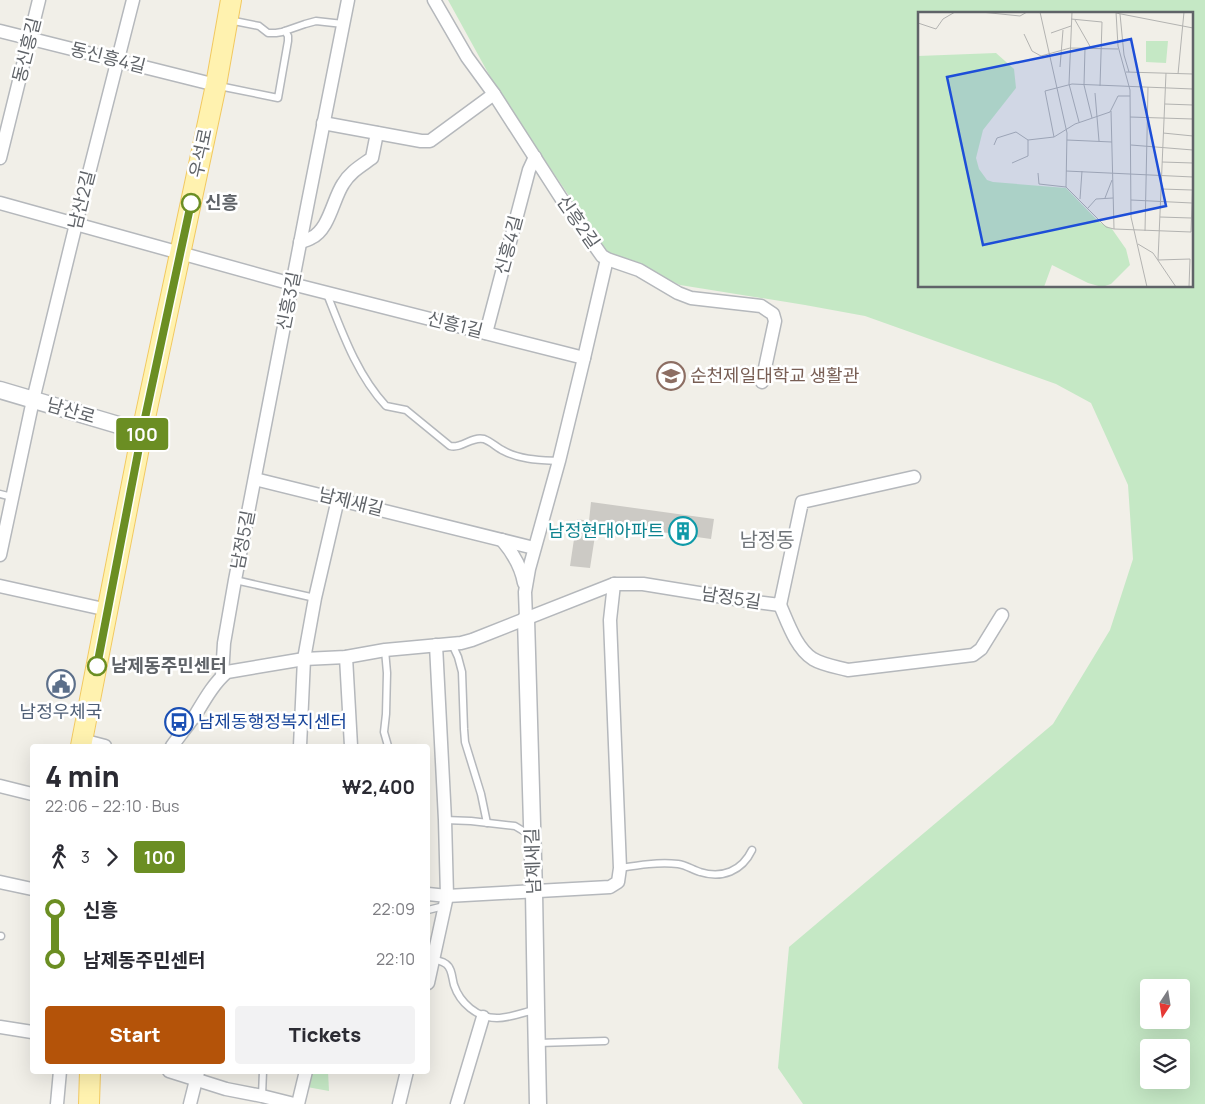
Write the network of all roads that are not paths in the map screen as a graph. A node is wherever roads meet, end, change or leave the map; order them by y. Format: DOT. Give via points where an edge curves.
graph roads {
  1 [pos="39,0"];
  2 [pos="133,0"];
  3 [pos="230,0"];
  4 [pos="348,0"];
  5 [pos="434,0"];
  6 [pos="228,20"];
  7 [pos="343,24"];
  8 [pos="0,30"];
  9 [pos="285,31"];
  10 [pos="30,38"];
  11 [pos="118,61"];
  12 [pos="216,86"];
  13 [pos="494,94"];
  14 [pos="5,117"];
  15 [pos="323,123"];
  16 [pos="377,133"];
  17 [pos="0,158"];
  18 [pos="534,158"];
  19 [pos="0,203"];
  20 [pos="76,224"];
  21 [pos="300,242"];
  22 [pos="180,253"];
  23 [pos="607,259"];
  24 [pos="292,284"];
  25 [pos="326,292"];
  26 [pos="486,332"];
  27 [pos="584,358"];
  28 [pos="762,382"];
  29 [pos="0,390"];
  30 [pos="33,400"];
  31 [pos="142,432"];
  32 [pos="558,461"];
  33 [pos="914,477"];
  34 [pos="255,478"];
  35 [pos="6,496"];
  36 [pos="338,499"];
  37 [pos="502,540"];
  38 [pos="534,548"];
  39 [pos="0,555"];
  40 [pos="235,580"];
  41 [pos="614,584"];
  42 [pos="0,586"];
  43 [pos="526,590"];
  44 [pos="315,598"];
  45 [pos="780,605"];
  46 [pos="108,610"];
  47 [pos="1002,615"];
  48 [pos="526,619"];
  49 [pos="452,644"];
  50 [pos="436,645"];
  51 [pos="385,650"];
  52 [pos="346,657"];
  53 [pos="304,659"];
  54 [pos="222,676"];
  55 [pos="82,743"];
  56 [pos="174,744"];
  57 [pos="300,744"];
  58 [pos="351,744"];
  59 [pos="387,744"];
  60 [pos="0,786"];
  61 [pos="30,794"];
  62 [pos="445,820"];
  63 [pos="487,823"];
  64 [pos="532,837"];
  65 [pos="752,850"];
  66 [pos="620,868"];
  67 [pos="0,882"];
  68 [pos="30,889"];
  69 [pos="534,892"];
  70 [pos="430,895"];
  71 [pos="445,901"];
  72 [pos="430,909"];
  73 [pos="430,960"];
  74 [pos="536,1009"];
  75 [pos="483,1017"];
  76 [pos="0,1027"];
  77 [pos="30,1032"];
  78 [pos="606,1040"];
  79 [pos="537,1043"];
  80 [pos="60,1074"];
  81 [pos="90,1074"];
  82 [pos="263,1074"];
  83 [pos="305,1074"];
  84 [pos="406,1074"];
  85 [pos="197,1075"];
  86 [pos="263,1100"];
  87 [pos="57,1104"];
  88 [pos="89,1104"];
  89 [pos="190,1104"];
  90 [pos="294,1104"];
  91 [pos="298,1104"];
  92 [pos="399,1104"];
  93 [pos="456,1104"];
  94 [pos="538,1104"];
  1 -- 10 [label="street, 동신흥길"];
  2 -- 11 [label="street, 남산2길"];
  3 -- 6 [label="main road, 우석로"];
  4 -- 7 [label="street, 신흥3길"];
  5 -- 13 [label="street, 신흥2길" via="467,57"];
  6 -- 9 [label="lane" via="259,26 268,33"];
  6 -- 12 [label="main road, 우석로"];
  7 -- 9 [label="lane" via="316,21"];
  7 -- 15 [label="street, 신흥3길"];
  8 -- 10 [label="street, 동신흥4길"];
  9 -- 12 [label="lane" via="288,41 278,98"];
  10 -- 11 [label="street, 동신흥4길"];
  10 -- 14 [label="street, 동신흥길"];
  11 -- 12 [label="street, 동신흥4길"];
  11 -- 20 [label="street, 남산2길"];
  12 -- 22 [label="main road, 우석로"];
  13 -- 16 [label="street" via="430,141"];
  13 -- 18 [label="street, 신흥2길"];
  14 -- 17 [label="street, 동신흥길"];
  15 -- 16 [label="street"];
  15 -- 21 [label="street, 신흥3길"];
  16 -- 21 [label="street" via="372,158 352,172 342,185 319,232"];
  18 -- 23 [label="street, 신흥2길"];
  18 -- 26 [label="street, 신흥4길"];
  19 -- 20 [label="street, 신흥1길"];
  20 -- 22 [label="street, 신흥1길"];
  20 -- 30 [label="street, 남산2길"];
  21 -- 24 [label="street, 신흥3길"];
  22 -- 24 [label="street, 신흥1길"];
  22 -- 31 [label="main road, 우석로"];
  23 -- 27 [label="street"];
  23 -- 28 [label="street, 신흥2길" via="639,270 691,298 761,306 773,314 775,321"];
  24 -- 25 [label="street, 신흥1길"];
  24 -- 34 [label="street, 신흥3길"];
  25 -- 26 [label="street, 신흥1길"];
  25 -- 32 [label="lane" via="349,350 386,406 406,410 450,446 482,439 521,457"];
  26 -- 27 [label="street, 신흥1길"];
  27 -- 32 [label="street"];
  29 -- 30 [label="street, 남산로"];
  30 -- 31 [label="street, 남산로"];
  30 -- 35 [label="street, 남산2길"];
  31 -- 46 [label="main road, 우석로"];
  32 -- 38 [label="street"];
  33 -- 45 [label="street, 남정5길" via="802,502"];
  34 -- 36 [label="street, 남제새길"];
  34 -- 40 [label="street, 남정5길"];
  35 -- 39 [label="street, 남산2길"];
  36 -- 37 [label="street, 남제새길"];
  36 -- 44 [label="street"];
  37 -- 38 [label="street, 남제새길"];
  37 -- 43 [label="street" via="519,565"];
  38 -- 43 [label="street"];
  40 -- 44 [label="lane, 남정5길"];
  40 -- 54 [label="street"];
  41 -- 45 [label="street, 남정5길" via="643,584"];
  41 -- 48 [label="street, 남정5길"];
  41 -- 66 [label="street" via="610,620"];
  42 -- 46 [label="street"];
  43 -- 48 [label="street"];
  44 -- 53 [label="street"];
  45 -- 47 [label="street" via="801,648 814,659 848,670 973,655 981,649"];
  46 -- 55 [label="main road, 우석로"];
  48 -- 49 [label="street, 남정5길" via="472,640"];
  48 -- 64 [label="street, 남제새길"];
  49 -- 50 [label="street, 남정5길"];
  49 -- 63 [label="lane" via="462,672 465,742"];
  50 -- 51 [label="street, 남정5길"];
  50 -- 62 [label="street"];
  51 -- 52 [label="street, 남정5길"];
  51 -- 59 [label="lane" via="384,732"];
  52 -- 53 [label="street, 남정5길"];
  52 -- 58 [label="street"];
  53 -- 54 [label="street, 남정5길" via="227,672"];
  53 -- 57 [label="street"];
  54 -- 56 [label="street"];
  60 -- 61 [label="street"];
  62 -- 63 [label="lane"];
  62 -- 71 [label="street"];
  63 -- 64 [label="lane" via="515,826"];
  64 -- 69 [label="street, 남제새길"];
  65 -- 66 [label="lane" via="743,864 721,875 698,872 680,864"];
  66 -- 69 [label="street" via="618,882 610,887"];
  67 -- 68 [label="street"];
  69 -- 71 [label="street"];
  69 -- 74 [label="street, 남제새길"];
  70 -- 71 [label="street"];
  71 -- 72 [label="lane"];
  71 -- 73 [label="street"];
  73 -- 75 [label="lane" via="448,965 458,994"];
  74 -- 75 [label="lane" via="511,1016"];
  74 -- 79 [label="street, 남제새길"];
  75 -- 93 [label="street"];
  76 -- 77 [label="street"];
  78 -- 79 [label="lane"];
  79 -- 94 [label="street, 남제새길"];
  80 -- 87 [label="street"];
  81 -- 88 [label="main road"];
  82 -- 86 [label="lane"];
  83 -- 91 [label="street"];
  84 -- 92 [label="street"];
  85 -- 86 [label="street" via="226,1089"];
  85 -- 89 [label="street"];
  86 -- 90 [label="street"];
}
